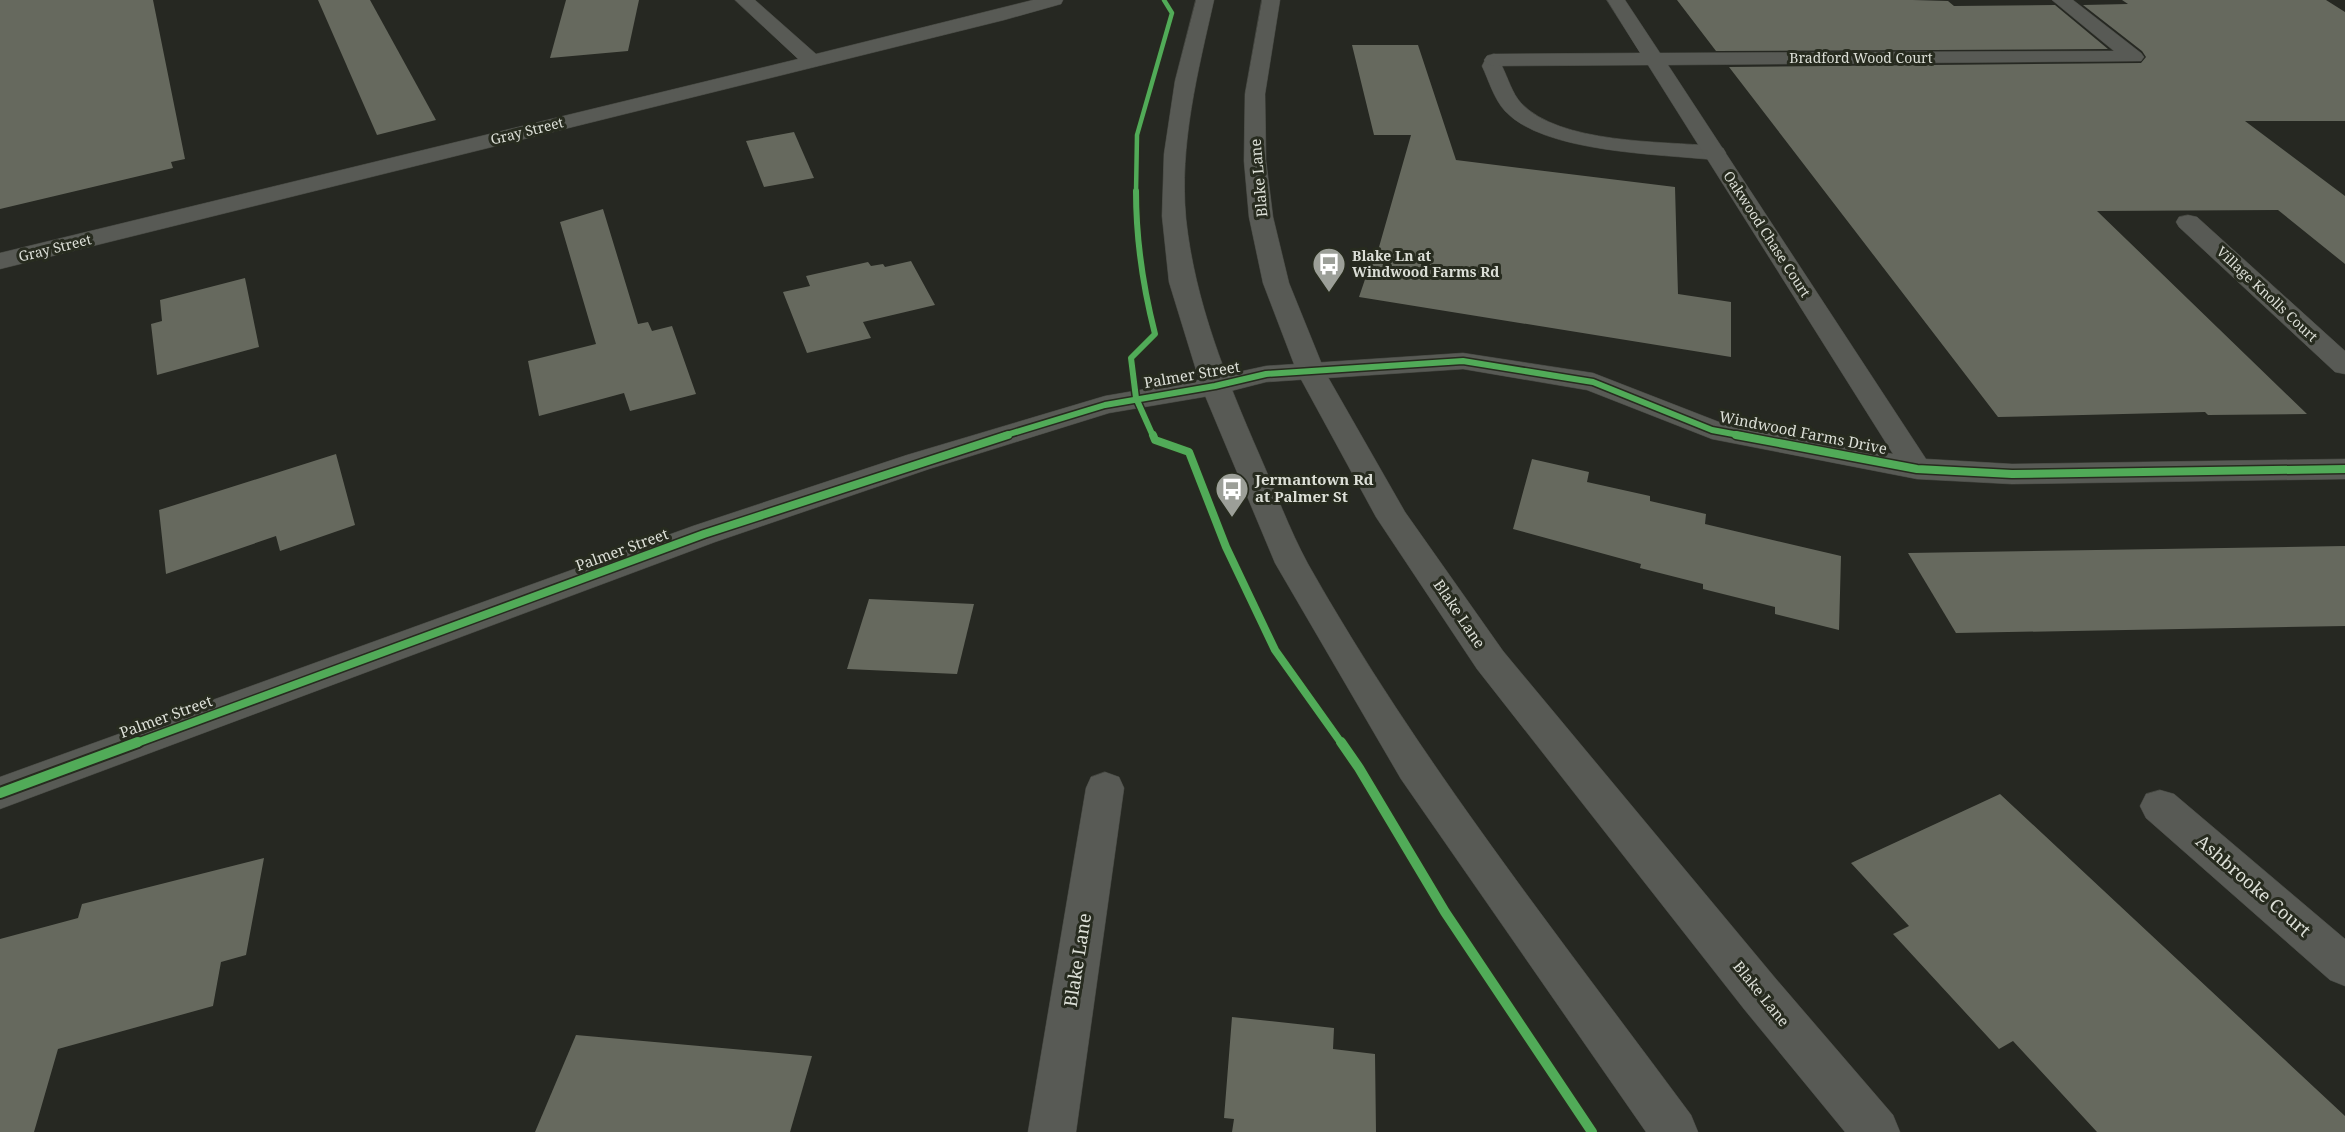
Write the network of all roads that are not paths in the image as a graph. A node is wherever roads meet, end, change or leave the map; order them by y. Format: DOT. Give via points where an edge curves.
graph roads {
  1 [pos="744,0"];
  2 [pos="1054,0"];
  3 [pos="1205,0"];
  4 [pos="1271,0"];
  5 [pos="1616,0"];
  6 [pos="2061,0"];
  7 [pos="1653,58"];
  8 [pos="812,61"];
  9 [pos="1715,153"];
  10 [pos="2188,222"];
  11 [pos="0,261"];
  12 [pos="2345,366"];
  13 [pos="1311,372"];
  14 [pos="1266,374"];
  15 [pos="1215,386"];
  16 [pos="1917,469"];
  17 [pos="2345,469"];
  18 [pos="1105,788"];
  19 [pos="0,793"];
  20 [pos="2160,806"];
  21 [pos="2345,966"];
  22 [pos="1052,1132"];
  23 [pos="1674,1132"];
  24 [pos="1876,1132"];
  1 -- 8 [label="street"];
  2 -- 8 [label="street, Gray Street"];
  3 -- 15 [label="street" via="1185,81 1175,154 1174,216 1182,282"];
  4 -- 13 [label="street, Blake Lane" via="1255,94 1255,161 1261,217 1276,283"];
  5 -- 7 [label="street, Oakwood Chase Court"];
  6 -- 7 [label="street, Bradford Wood Court" via="2134,57"];
  7 -- 9 [label="street, Oakwood Chase Court"];
  7 -- 9 [label="street, Bradford Wood Court" via="1494,60 1492,66 1512,106 1532,122 1581,138"];
  8 -- 11 [label="street, Gray Street"];
  9 -- 16 [label="street, Oakwood Chase Court"];
  10 -- 12 [label="street, Village Knolls Court"];
  13 -- 14 [label="street, Windwood Farms Drive"];
  13 -- 16 [label="street, Windwood Farms Drive" via="1463,361 1484,364 1593,382 1712,430"];
  13 -- 24 [label="street, Blake Lane" via="1392,517 1490,660"];
  14 -- 15 [label="street, Palmer Street"];
  15 -- 19 [label="street, Palmer Street" via="1105,405 906,466 692,538"];
  15 -- 23 [label="street" via="1291,563 1414,768"];
  16 -- 17 [label="street, Windwood Farms Drive" via="2012,474"];
  18 -- 22 [label="street, Blake Lane"];
  20 -- 21 [label="street, Ashbrooke Court"];
}
